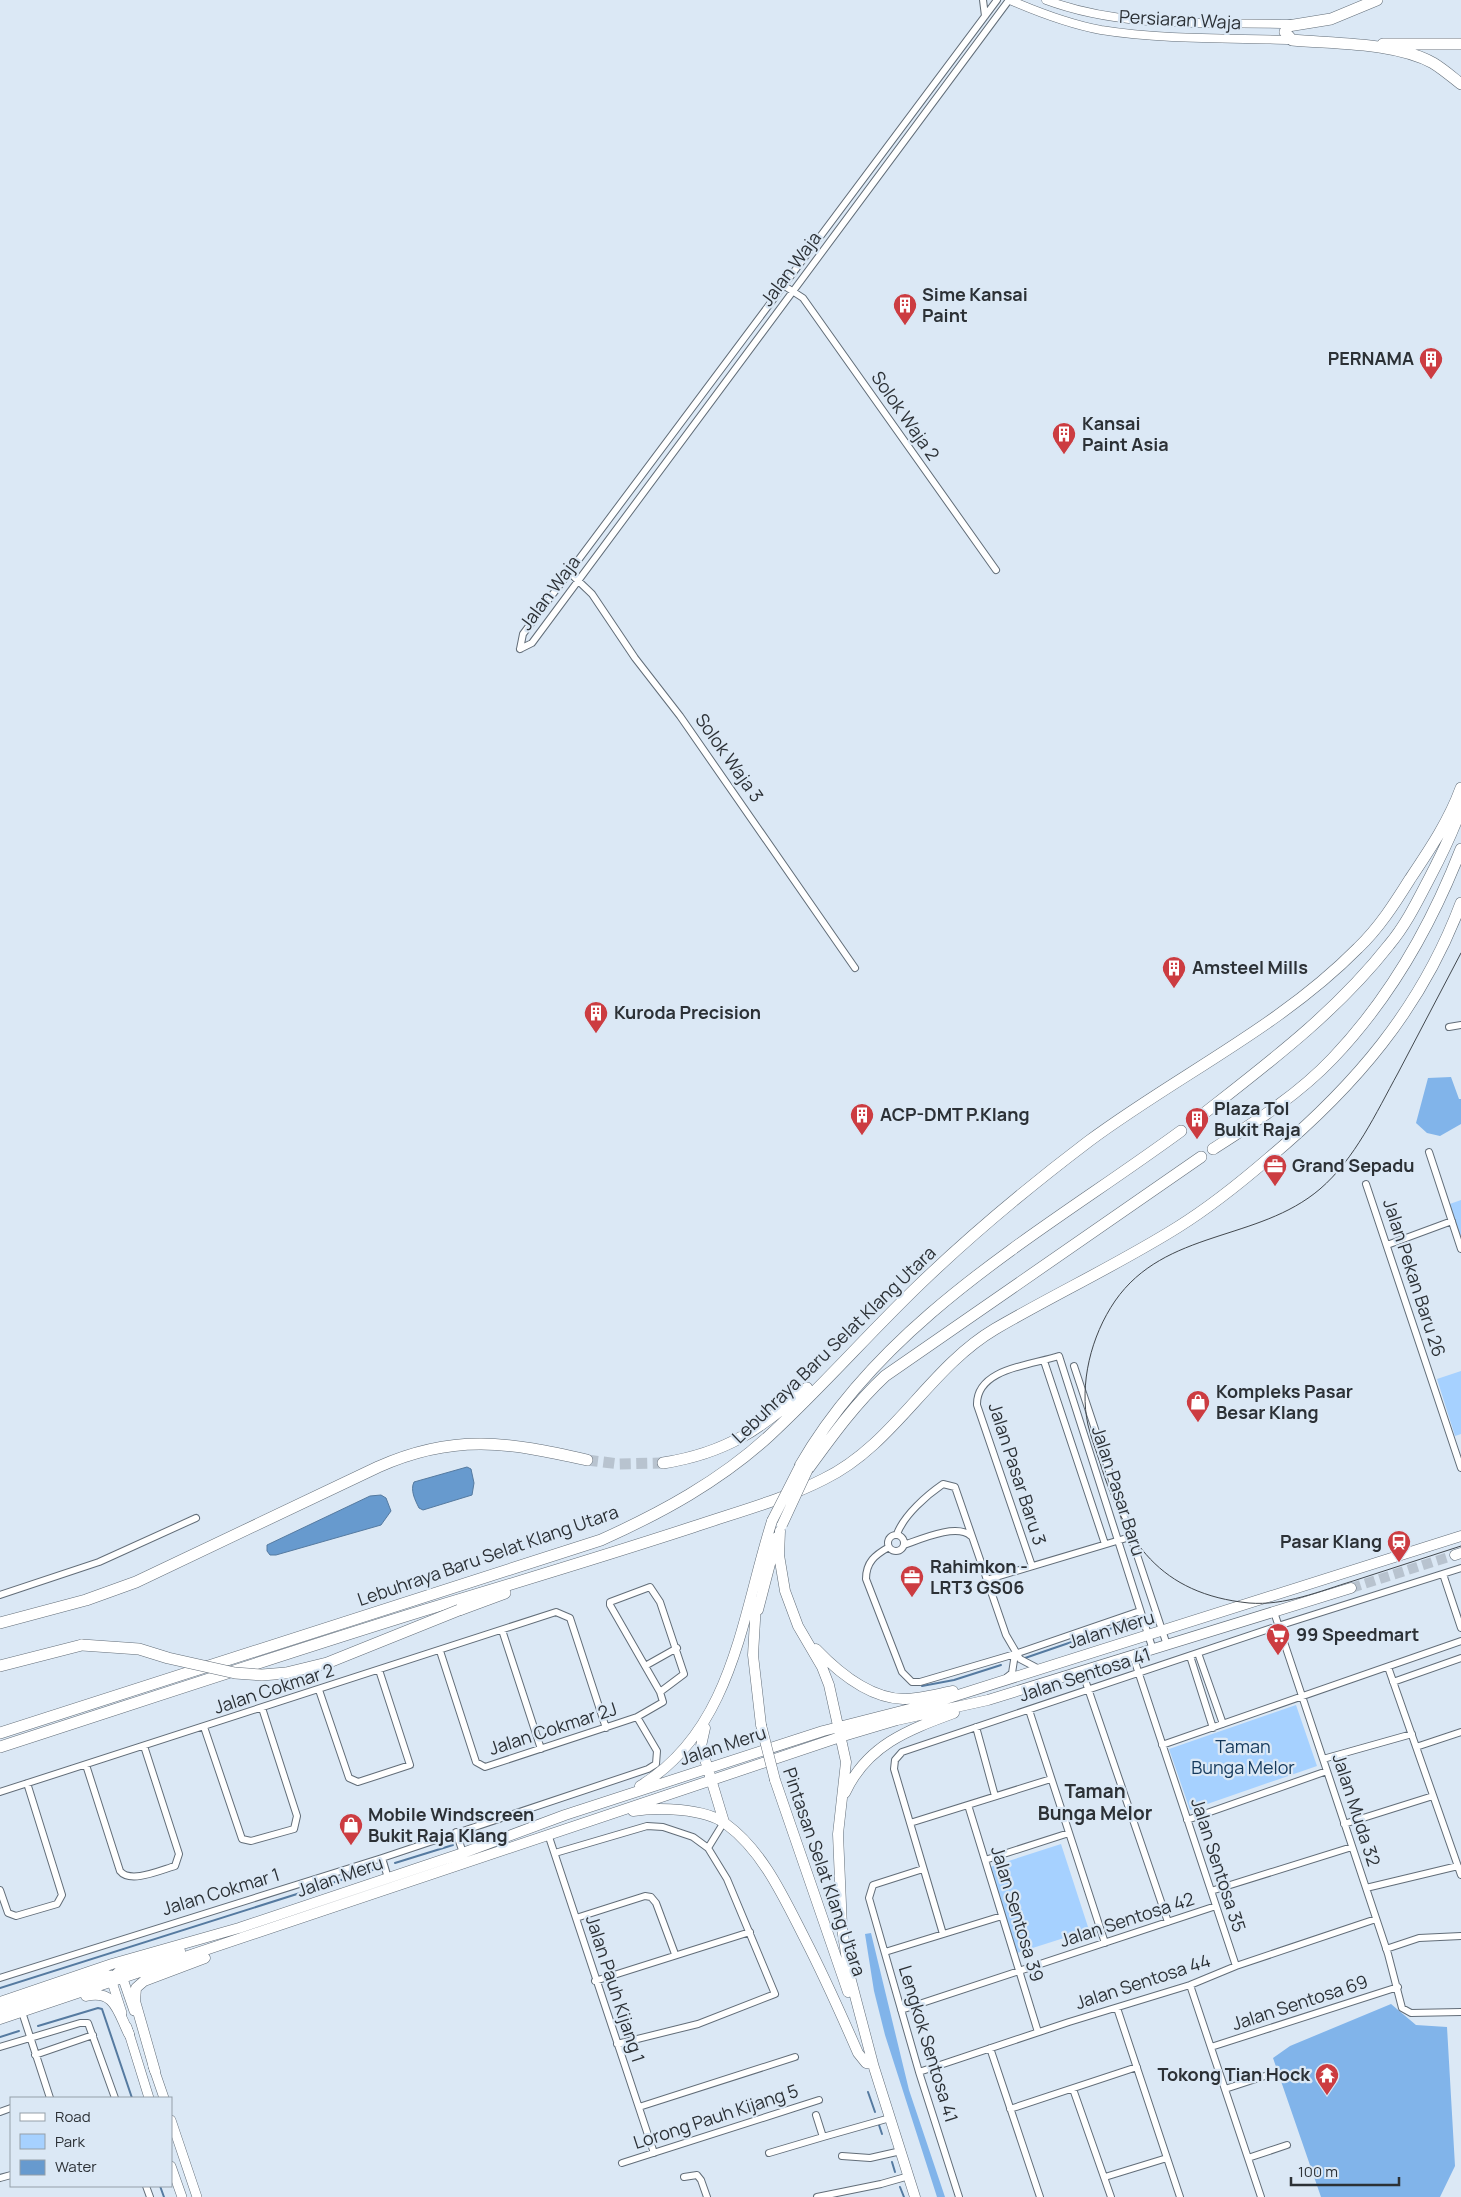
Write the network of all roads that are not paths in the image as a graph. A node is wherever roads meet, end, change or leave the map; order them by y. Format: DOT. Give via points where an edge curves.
graph roads {
  1 [pos="983,0"];
  2 [pos="997,0"];
  3 [pos="1010,0"];
  4 [pos="1046,0"];
  5 [pos="1377,0"];
  6 [pos="985,16"];
  7 [pos="1291,24"];
  8 [pos="1292,40"];
  9 [pos="1461,44"];
  10 [pos="1356,46"];
  11 [pos="1461,84"];
  12 [pos="783,285"];
  13 [pos="793,291"];
  14 [pos="996,570"];
  15 [pos="569,572"];
  16 [pos="579,580"];
  17 [pos="1461,788"];
  18 [pos="1461,808"];
  19 [pos="1461,849"];
  20 [pos="1461,902"];
  21 [pos="855,968"];
  22 [pos="1461,1025"];
  23 [pos="1449,1027"];
  24 [pos="1193,1122"];
  25 [pos="1181,1131"];
  26 [pos="1213,1149"];
  27 [pos="1429,1152"];
  28 [pos="1201,1157"];
  29 [pos="1366,1184"];
  30 [pos="1452,1221"];
  31 [pos="1387,1245"];
  32 [pos="1461,1249"];
  33 [pos="860,1344"];
  34 [pos="1059,1356"];
  35 [pos="1044,1361"];
  36 [pos="1074,1366"];
  37 [pos="1458,1448"];
  38 [pos="587,1460"];
  39 [pos="663,1463"];
  40 [pos="804,1468"];
  41 [pos="1461,1468"];
  42 [pos="966,1515"];
  43 [pos="196,1518"];
  44 [pos="778,1525"];
  45 [pos="955,1530"];
  46 [pos="897,1534"];
  47 [pos="1461,1536"];
  48 [pos="1130,1537"];
  49 [pos="972,1538"];
  50 [pos="1119,1540"];
  51 [pos="1105,1544"];
  52 [pos="904,1545"];
  53 [pos="889,1547"];
  54 [pos="764,1548"];
  55 [pos="1032,1566"];
  56 [pos="1461,1568"];
  57 [pos="1443,1574"];
  58 [pos="986,1580"];
  59 [pos="516,1584"];
  60 [pos="1351,1588"];
  61 [pos="0,1594"];
  62 [pos="1140,1611"];
  63 [pos="1274,1612"];
  64 [pos="0,1623"];
  65 [pos="755,1623"];
  66 [pos="1278,1626"];
  67 [pos="1461,1628"];
  68 [pos="502,1630"];
  69 [pos="1162,1631"];
  70 [pos="1148,1635"];
  71 [pos="805,1638"];
  72 [pos="1461,1641"];
  73 [pos="1167,1645"];
  74 [pos="676,1648"];
  75 [pos="1153,1650"];
  76 [pos="440,1651"];
  77 [pos="1198,1653"];
  78 [pos="1015,1654"];
  79 [pos="1133,1656"];
  80 [pos="1190,1656"];
  81 [pos="1461,1658"];
  82 [pos="0,1666"];
  83 [pos="645,1666"];
  84 [pos="1388,1667"];
  85 [pos="1041,1669"];
  86 [pos="379,1670"];
  87 [pos="1082,1671"];
  88 [pos="1138,1674"];
  89 [pos="998,1682"];
  90 [pos="1393,1682"];
  91 [pos="319,1690"];
  92 [pos="1088,1690"];
  93 [pos="660,1692"];
  94 [pos="1302,1697"];
  95 [pos="717,1698"];
  96 [pos="988,1700"];
  97 [pos="262,1708"];
  98 [pos="1029,1710"];
  99 [pos="637,1717"];
  100 [pos="1223,1724"];
  101 [pos="204,1727"];
  102 [pos="976,1727"];
  103 [pos="606,1728"];
  104 [pos="1213,1728"];
  105 [pos="839,1732"];
  106 [pos="1461,1732"];
  107 [pos="0,1733"];
  108 [pos="1412,1734"];
  109 [pos="144,1746"];
  110 [pos="1162,1746"];
  111 [pos="0,1747"];
  112 [pos="1416,1747"];
  113 [pos="541,1749"];
  114 [pos="1323,1759"];
  115 [pos="86,1764"];
  116 [pos="708,1768"];
  117 [pos="1327,1771"];
  118 [pos="1051,1779"];
  119 [pos="711,1780"];
  120 [pos="27,1784"];
  121 [pos="0,1792"];
  122 [pos="622,1796"];
  123 [pos="995,1796"];
  124 [pos="1433,1796"];
  125 [pos="841,1802"];
  126 [pos="968,1805"];
  127 [pos="600,1817"];
  128 [pos="1187,1820"];
  129 [pos="724,1822"];
  130 [pos="910,1822"];
  131 [pos="1344,1824"];
  132 [pos="456,1832"];
  133 [pos="1069,1833"];
  134 [pos="548,1834"];
  135 [pos="1352,1847"];
  136 [pos="708,1848"];
  137 [pos="463,1853"];
  138 [pos="555,1853"];
  139 [pos="382,1858"];
  140 [pos="985,1860"];
  141 [pos="1458,1866"];
  142 [pos="923,1869"];
  143 [pos="1461,1875"];
  144 [pos="388,1878"];
  145 [pos="1366,1888"];
  146 [pos="0,1890"];
  147 [pos="1210,1890"];
  148 [pos="1216,1906"];
  149 [pos="1002,1916"];
  150 [pos="576,1918"];
  151 [pos="1376,1919"];
  152 [pos="1168,1922"];
  153 [pos="239,1928"];
  154 [pos="750,1932"];
  155 [pos="942,1934"];
  156 [pos="254,1935"];
  157 [pos="1461,1936"];
  158 [pos="1105,1943"];
  159 [pos="1386,1949"];
  160 [pos="885,1952"];
  161 [pos="676,1954"];
  162 [pos="1236,1966"];
  163 [pos="1019,1971"];
  164 [pos="0,1978"];
  165 [pos="117,1979"];
  166 [pos="596,1981"];
  167 [pos="1190,1986"];
  168 [pos="1398,1988"];
  169 [pos="0,2002"];
  170 [pos="1117,2008"];
  171 [pos="0,2010"];
  172 [pos="902,2010"];
  173 [pos="26,2011"];
  174 [pos="1461,2012"];
  175 [pos="0,2019"];
  176 [pos="1038,2032"];
  177 [pos="129,2034"];
  178 [pos="93,2035"];
  179 [pos="29,2036"];
  180 [pos="617,2044"];
  181 [pos="0,2047"];
  182 [pos="1211,2047"];
  183 [pos="990,2048"];
  184 [pos="36,2055"];
  185 [pos="794,2057"];
  186 [pos="873,2064"];
  187 [pos="1137,2067"];
  188 [pos="155,2071"];
  189 [pos="920,2072"];
  190 [pos="1268,2076"];
  191 [pos="1073,2088"];
  192 [pos="1225,2089"];
  193 [pos="47,2097"];
  194 [pos="115,2097"];
  195 [pos="149,2097"];
  196 [pos="164,2097"];
  197 [pos="819,2100"];
  198 [pos="639,2107"];
  199 [pos="1010,2109"];
  200 [pos="816,2115"];
  201 [pos="890,2118"];
  202 [pos="172,2123"];
  203 [pos="823,2137"];
  204 [pos="1287,2145"];
  205 [pos="901,2151"];
  206 [pos="654,2153"];
  207 [pos="769,2153"];
  208 [pos="842,2156"];
  209 [pos="1167,2158"];
  210 [pos="1248,2158"];
  211 [pos="622,2163"];
  212 [pos="172,2169"];
  213 [pos="909,2176"];
  214 [pos="1105,2177"];
  215 [pos="684,2178"];
  216 [pos="182,2197"];
  217 [pos="197,2197"];
  218 [pos="707,2197"];
  219 [pos="817,2197"];
  220 [pos="916,2197"];
  221 [pos="959,2197"];
  222 [pos="1040,2197"];
  223 [pos="1111,2197"];
  224 [pos="1180,2197"];
  225 [pos="1261,2197"];
  1 -- 6 [label="street"];
  2 -- 6 [label="street, Jalan Waja"];
  3 -- 8 [label="street, Persiaran Waja" via="1049,16 1116,32"];
  3 -- 13 [label="street, Jalan Waja"];
  4 -- 7 [label="street, Persiaran Waja" via="1101,16 1138,20"];
  5 -- 7 [label="highway" via="1331,19"];
  6 -- 12 [label="street, Jalan Waja"];
  7 -- 8 [label="highway" via="1285,32"];
  8 -- 10 [label="highway"];
  9 -- 10 [label="highway"];
  10 -- 11 [label="highway" via="1412,55 1432,63"];
  12 -- 13 [label="street, Solok Waja 2"];
  12 -- 15 [label="street, Jalan Waja"];
  13 -- 14 [label="street, Solok Waja 2" via="803,298"];
  13 -- 16 [label="street, Jalan Waja"];
  15 -- 16 [label="street, Solok Waja 3"];
  15 -- 16 [label="street, Jalan Waja" via="523,634 520,649 532,643"];
  16 -- 21 [label="street, Solok Waja 3" via="686,724"];
  17 -- 33 [label="highway, Lebuhraya Baru Selat Klang Utara" via="1446,825 1389,912 1362,945 1330,976 1289,1008 1090,1141 963,1245"];
  18 -- 24 [label="highway" via="1450,839 1391,944 1351,990 1302,1036"];
  19 -- 26 [label="highway" via="1436,908 1412,952 1367,1018 1332,1059 1271,1111"];
  20 -- 59 [label="highway, Lebuhraya Baru Selat Klang Utara" via="1437,960 1370,1060 1306,1126 1216,1201 1177,1228 992,1331 938,1376 883,1436 829,1477 790,1494"];
  22 -- 23 [label="street"];
  25 -- 40 [label="highway" via="965,1286 887,1353 854,1389 816,1440"];
  27 -- 30 [label="street"];
  28 -- 40 [label="highway" via="885,1376"];
  29 -- 31 [label="street, Jalan Pekan Baru 26"];
  30 -- 31 [label="street"];
  30 -- 32 [label="street"];
  31 -- 37 [label="street, Jalan Pekan Baru 26"];
  33 -- 39 [label="highway" via="756,1430 701,1456"];
  33 -- 107 [label="highway, Lebuhraya Baru Selat Klang Utara" via="768,1437 696,1491 601,1540"];
  34 -- 35 [label="street, Jalan Pasar Baru 3"];
  34 -- 50 [label="street, Jalan Pasar Baru"];
  35 -- 51 [label="street"];
  35 -- 55 [label="street, Jalan Pasar Baru 3" via="989,1379 977,1397"];
  36 -- 48 [label="street, Jalan Pasar Baru"];
  37 -- 41 [label="street, Jalan Pekan Baru 26"];
  38 -- 64 [label="highway" via="505,1444 453,1444 409,1455 136,1582 86,1600"];
  40 -- 44 [label="highway, bridge"];
  42 -- 45 [label="street"];
  42 -- 46 [label="street" via="955,1487 943,1484 900,1525"];
  42 -- 49 [label="street"];
  43 -- 61 [label="street" via="99,1562"];
  44 -- 54 [label="highway"];
  44 -- 65 [label="highway"];
  44 -- 71 [label="highway" via="785,1592"];
  45 -- 49 [label="street" via="966,1531"];
  45 -- 52 [label="street"];
  46 -- 52 [label="street" via="903,1538"];
  46 -- 53 [label="street" via="888,1539"];
  47 -- 69 [label="highway, Jalan Meru"];
  48 -- 50 [label="street"];
  48 -- 69 [label="street, Jalan Pasar Baru"];
  49 -- 58 [label="street"];
  50 -- 51 [label="street"];
  50 -- 62 [label="street, Jalan Pasar Baru"];
  51 -- 55 [label="street"];
  52 -- 53 [label="street" via="896,1551"];
  53 -- 78 [label="street" via="870,1562 866,1579 907,1679 920,1682"];
  54 -- 65 [label="highway, Pintasan Selat Klang Utara"];
  54 -- 95 [label="highway" via="742,1637"];
  55 -- 58 [label="street"];
  56 -- 57 [label="street, Jalan Sentosa 41"];
  57 -- 66 [label="street, Jalan Sentosa 41"];
  57 -- 67 [label="street"];
  58 -- 78 [label="street"];
  59 -- 82 [label="highway, bridge" via="502,1595 327,1663 286,1674 235,1673 139,1649 82,1645"];
  59 -- 111 [label="highway, Lebuhraya Baru Selat Klang Utara" via="424,1610"];
  60 -- 63 [label="highway, Jalan Meru"];
  62 -- 70 [label="street, Jalan Pasar Baru"];
  62 -- 78 [label="street"];
  63 -- 66 [label="street, Jalan Muda 32"];
  63 -- 73 [label="highway, Jalan Meru"];
  65 -- 186 [label="highway, Pintasan Selat Klang Utara, bridge" via="753,1655 762,1725 775,1780"];
  66 -- 77 [label="street, Jalan Sentosa 41"];
  66 -- 94 [label="street, Jalan Muda 32"];
  68 -- 76 [label="street, Jalan Cokmar 2"];
  68 -- 103 [label="street, Jalan Cokmar 2" via="556,1612 570,1618"];
  68 -- 113 [label="street"];
  69 -- 70 [label="highway, Jalan Meru"];
  69 -- 73 [label="street, Jalan Pasar Baru"];
  70 -- 75 [label="street, Jalan Pasar Baru"];
  70 -- 85 [label="highway, Jalan Meru"];
  71 -- 89 [label="highway" via="840,1672 880,1694 903,1699"];
  71 -- 105 [label="highway" via="829,1685"];
  72 -- 84 [label="street"];
  73 -- 75 [label="highway, Jalan Meru"];
  74 -- 83 [label="street"];
  74 -- 83 [label="street" via="652,1588 610,1602"];
  74 -- 93 [label="street" via="684,1676"];
  75 -- 79 [label="highway, Jalan Meru"];
  76 -- 86 [label="street, Jalan Cokmar 2"];
  76 -- 113 [label="street, Jalan Cokmar 2J" via="476,1762 485,1767"];
  77 -- 80 [label="street, Jalan Sentosa 41"];
  77 -- 100 [label="street"];
  78 -- 85 [label="street" via="1024,1663"];
  78 -- 89 [label="street" via="1012,1673"];
  79 -- 87 [label="highway, Jalan Meru"];
  79 -- 88 [label="street, Jalan Sentosa 35"];
  80 -- 88 [label="street, Jalan Sentosa 41"];
  80 -- 104 [label="street"];
  81 -- 90 [label="street"];
  83 -- 93 [label="street"];
  84 -- 90 [label="street"];
  84 -- 94 [label="street"];
  85 -- 89 [label="highway, Jalan Meru"];
  86 -- 91 [label="street, Jalan Cokmar 2"];
  86 -- 91 [label="street" via="410,1765 358,1782 349,1778"];
  87 -- 92 [label="street"];
  87 -- 96 [label="highway, Jalan Meru"];
  88 -- 92 [label="street, Jalan Sentosa 41"];
  88 -- 110 [label="street, Jalan Sentosa 35"];
  89 -- 105 [label="highway, Jalan Meru"];
  90 -- 108 [label="street"];
  91 -- 97 [label="street, Jalan Cokmar 2"];
  92 -- 98 [label="street, Jalan Sentosa 41"];
  92 -- 152 [label="street"];
  93 -- 99 [label="street, Jalan Cokmar 2J" via="663,1702"];
  94 -- 100 [label="street"];
  94 -- 114 [label="street, Jalan Muda 32"];
  95 -- 116 [label="highway" via="702,1737 701,1746"];
  95 -- 122 [label="highway" via="686,1749 661,1772"];
  96 -- 105 [label="highway, Jalan Meru"];
  96 -- 125 [label="highway" via="903,1732 886,1743 857,1771"];
  97 -- 101 [label="street, Jalan Cokmar 2"];
  97 -- 101 [label="street" via="297,1816 294,1829 251,1841 242,1839"];
  98 -- 102 [label="street, Jalan Sentosa 41"];
  98 -- 118 [label="street"];
  99 -- 103 [label="street, Jalan Cokmar 2J"];
  99 -- 132 [label="street, Jalan Cokmar 1" via="657,1751 658,1761 654,1766"];
  100 -- 104 [label="street"];
  101 -- 109 [label="street, Jalan Cokmar 2"];
  102 -- 123 [label="street"];
  102 -- 130 [label="street, Jalan Sentosa 41" via="898,1755 894,1769"];
  103 -- 113 [label="street, Jalan Cokmar 2J"];
  104 -- 110 [label="street"];
  105 -- 116 [label="highway, Jalan Meru"];
  105 -- 119 [label="highway, Jalan Meru"];
  105 -- 125 [label="highway" via="846,1762"];
  106 -- 112 [label="street"];
  108 -- 112 [label="street"];
  108 -- 114 [label="street"];
  109 -- 115 [label="street, Jalan Cokmar 2"];
  109 -- 115 [label="street" via="179,1854 175,1866 131,1878 120,1872"];
  110 -- 128 [label="street, Jalan Sentosa 35"];
  112 -- 124 [label="street"];
  114 -- 117 [label="street, Jalan Muda 32"];
  115 -- 120 [label="street, Jalan Cokmar 2"];
  116 -- 119 [label="highway"];
  116 -- 122 [label="highway, Jalan Meru"];
  117 -- 128 [label="street"];
  117 -- 131 [label="street, Jalan Muda 32"];
  118 -- 123 [label="street"];
  118 -- 133 [label="street"];
  119 -- 127 [label="highway, Jalan Meru"];
  119 -- 129 [label="highway"];
  120 -- 121 [label="street, Jalan Cokmar 2"];
  120 -- 146 [label="street" via="62,1895 57,1904 16,1916 8,1913"];
  122 -- 137 [label="highway, Jalan Meru"];
  123 -- 126 [label="street"];
  124 -- 131 [label="street"];
  124 -- 141 [label="street"];
  125 -- 186 [label="highway" via="838,1834 842,1928 849,1973"];
  126 -- 130 [label="street"];
  126 -- 140 [label="street, Jalan Sentosa 39"];
  127 -- 129 [label="highway" via="648,1808 677,1810"];
  127 -- 134 [label="highway, Jalan Meru"];
  128 -- 147 [label="street, Jalan Sentosa 35"];
  129 -- 136 [label="street"];
  129 -- 186 [label="highway" via="760,1858 792,1913 858,2053 866,2062"];
  130 -- 142 [label="street, Jalan Sentosa 41"];
  131 -- 135 [label="street, Jalan Muda 32"];
  132 -- 137 [label="street"];
  132 -- 139 [label="street, Jalan Cokmar 1"];
  133 -- 140 [label="street"];
  133 -- 158 [label="street"];
  134 -- 138 [label="street, Jalan Pauh Kijang 1"];
  134 -- 156 [label="highway, Jalan Meru"];
  135 -- 145 [label="street, Jalan Muda 32"];
  135 -- 147 [label="street"];
  136 -- 138 [label="street" via="679,1832 647,1826"];
  136 -- 154 [label="street" via="727,1879"];
  137 -- 144 [label="highway, Jalan Meru"];
  138 -- 150 [label="street, Jalan Pauh Kijang 1"];
  139 -- 144 [label="street"];
  139 -- 164 [label="street, Jalan Cokmar 1"];
  140 -- 149 [label="street, Jalan Sentosa 39"];
  141 -- 143 [label="street"];
  141 -- 145 [label="street"];
  142 -- 155 [label="street, Jalan Sentosa 41"];
  142 -- 160 [label="street, Lengkok Sentosa 41" via="873,1886 870,1898"];
  144 -- 153 [label="highway, Jalan Meru"];
  145 -- 151 [label="street, Jalan Muda 32"];
  147 -- 148 [label="street, Jalan Sentosa 35"];
  148 -- 152 [label="street, Jalan Sentosa 42"];
  148 -- 162 [label="street, Jalan Sentosa 35"];
  149 -- 155 [label="street"];
  149 -- 163 [label="street, Jalan Sentosa 39"];
  150 -- 161 [label="street" via="651,1897"];
  150 -- 166 [label="street, Jalan Pauh Kijang 1"];
  151 -- 159 [label="street, Jalan Muda 32"];
  151 -- 162 [label="street, Jalan Sentosa 44"];
  152 -- 158 [label="street, Jalan Sentosa 42"];
  153 -- 165 [label="highway" via="120,1971"];
  153 -- 169 [label="highway, Jalan Meru" via="112,1964"];
  154 -- 161 [label="street"];
  154 -- 180 [label="street" via="775,1994 698,2024"];
  155 -- 160 [label="street"];
  156 -- 165 [label="highway, Jalan Meru"];
  156 -- 188 [label="highway" via="144,1981 136,1988 135,2001"];
  157 -- 159 [label="street" via="1419,1938"];
  158 -- 163 [label="street, Jalan Sentosa 42"];
  159 -- 168 [label="street, Jalan Muda 32"];
  160 -- 172 [label="street, Lengkok Sentosa 41"];
  161 -- 166 [label="street"];
  162 -- 167 [label="street, Jalan Sentosa 44"];
  163 -- 172 [label="street, Jalan Sentosa 42"];
  163 -- 176 [label="street, Jalan Sentosa 39"];
  165 -- 171 [label="highway" via="104,1975"];
  165 -- 173 [label="highway, Jalan Meru"];
  165 -- 177 [label="main road"];
  165 -- 188 [label="main road"];
  166 -- 180 [label="street, Jalan Pauh Kijang 1"];
  167 -- 170 [label="street, Jalan Sentosa 44"];
  167 -- 182 [label="street"];
  168 -- 174 [label="street, Jalan Muda 32" via="1402,2008 1411,2014"];
  168 -- 182 [label="street, Jalan Sentosa 69"];
  170 -- 176 [label="street, Jalan Sentosa 44"];
  170 -- 187 [label="street"];
  172 -- 189 [label="street, Lengkok Sentosa 41"];
  173 -- 175 [label="highway, Jalan Meru"];
  173 -- 177 [label="highway" via="97,1994 114,2004"];
  173 -- 179 [label="street"];
  176 -- 183 [label="street, Jalan Sentosa 44"];
  177 -- 195 [label="main road"];
  178 -- 179 [label="street" via="88,2023 80,2023"];
  178 -- 184 [label="street"];
  178 -- 194 [label="street"];
  179 -- 181 [label="street"];
  179 -- 184 [label="street"];
  180 -- 198 [label="street, Jalan Pauh Kijang 1"];
  182 -- 192 [label="street"];
  183 -- 189 [label="street, Jalan Sentosa 44"];
  183 -- 199 [label="street"];
  184 -- 193 [label="street"];
  185 -- 198 [label="street"];
  186 -- 201 [label="highway, Pintasan Selat Klang Utara"];
  187 -- 191 [label="street"];
  187 -- 209 [label="street"];
  188 -- 196 [label="main road"];
  189 -- 221 [label="street, Lengkok Sentosa 41"];
  190 -- 192 [label="street"];
  191 -- 199 [label="street"];
  191 -- 214 [label="street"];
  192 -- 210 [label="street"];
  197 -- 206 [label="street, Lorong Pauh Kijang 5"];
  198 -- 206 [label="street, Jalan Pauh Kijang 1"];
  199 -- 222 [label="street"];
  200 -- 203 [label="street"];
  201 -- 203 [label="street"];
  201 -- 205 [label="highway, Pintasan Selat Klang Utara"];
  202 -- 217 [label="main road"];
  203 -- 207 [label="street"];
  204 -- 210 [label="street"];
  205 -- 208 [label="street" via="870,2158"];
  205 -- 213 [label="highway, Pintasan Selat Klang Utara"];
  206 -- 211 [label="street, Lorong Pauh Kijang 5"];
  209 -- 214 [label="street"];
  209 -- 224 [label="street"];
  210 -- 225 [label="street"];
  212 -- 216 [label="main road"];
  213 -- 219 [label="street"];
  213 -- 220 [label="highway, Pintasan Selat Klang Utara"];
  214 -- 223 [label="street"];
  215 -- 218 [label="street" via="697,2175"];
}
